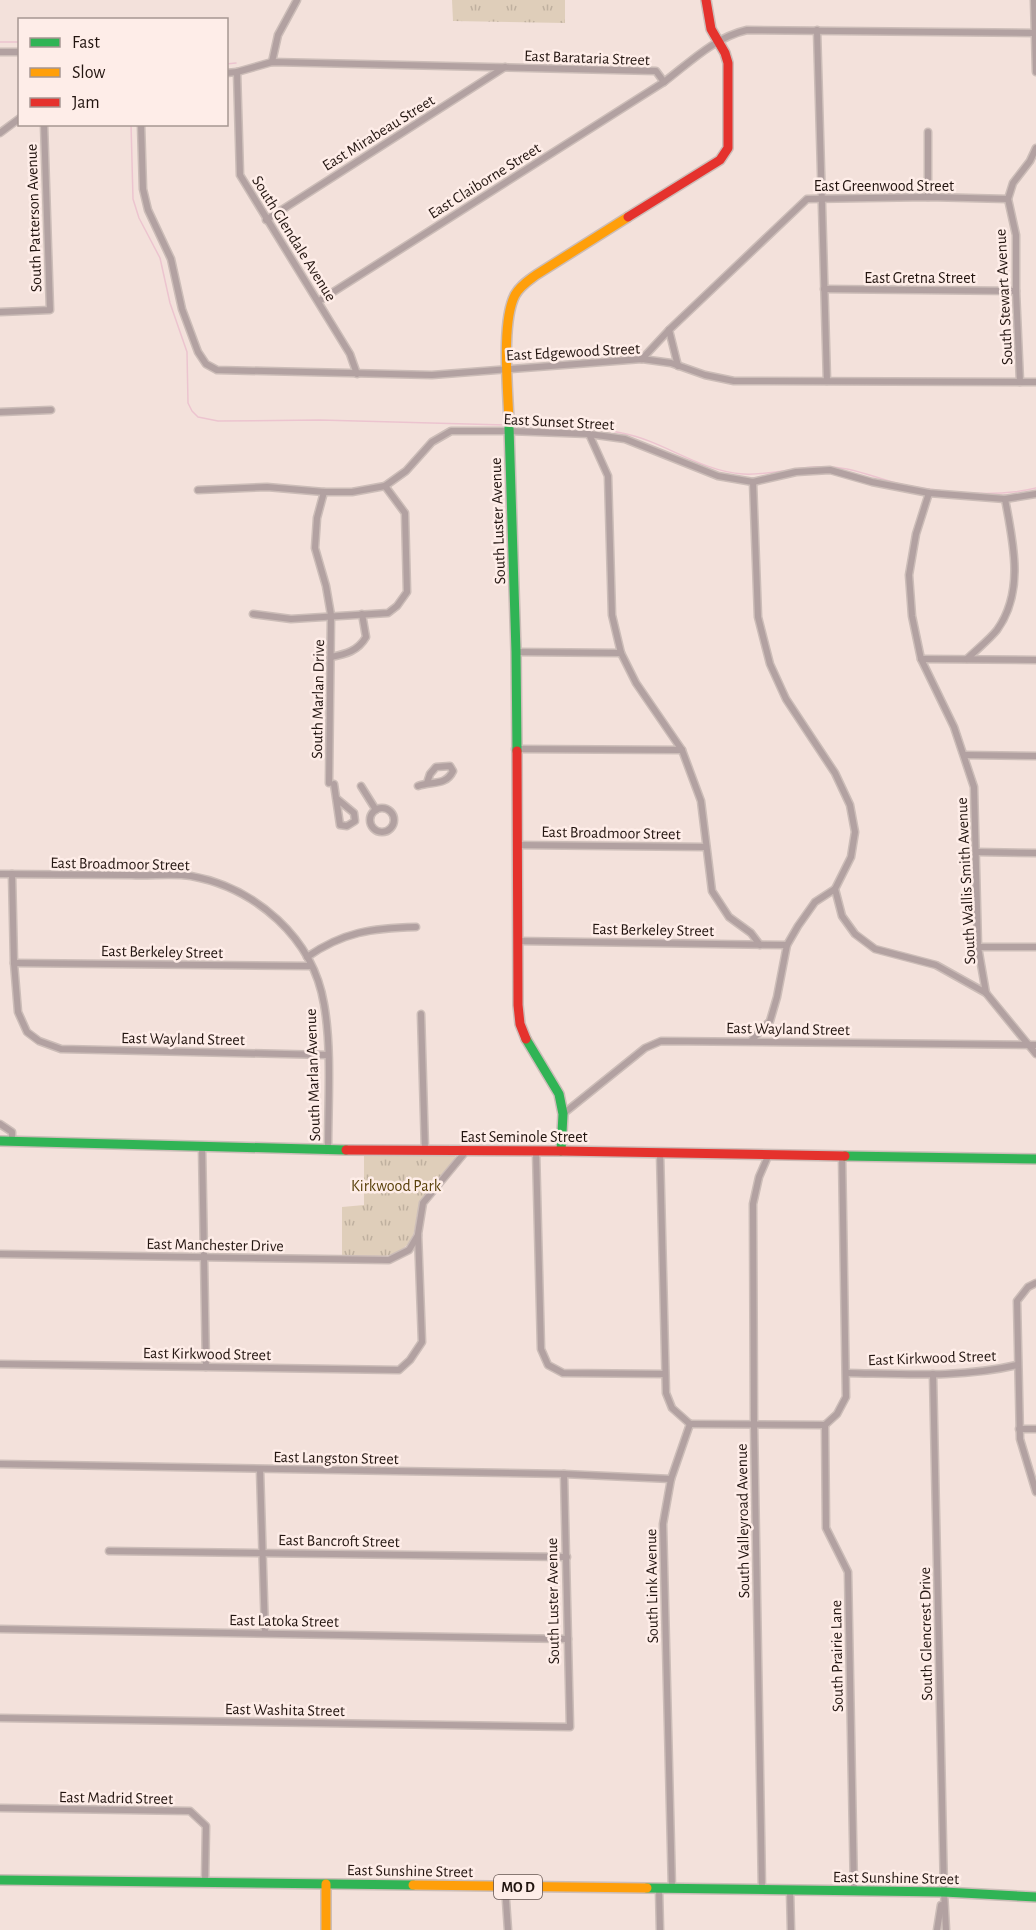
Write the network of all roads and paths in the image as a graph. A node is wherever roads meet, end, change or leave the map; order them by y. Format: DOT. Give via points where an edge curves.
graph roads {
  1 [pos="297,0"];
  2 [pos="706,0"];
  3 [pos="1034,0"];
  4 [pos="817,30"];
  5 [pos="1035,33"];
  6 [pos="718,42"];
  7 [pos="0,52"];
  8 [pos="18,52"];
  9 [pos="272,62"];
  10 [pos="506,67"];
  11 [pos="237,72"];
  12 [pos="1036,72"];
  13 [pos="228,73"];
  14 [pos="664,82"];
  15 [pos="18,120"];
  16 [pos="44,126"];
  17 [pos="141,126"];
  18 [pos="928,132"];
  19 [pos="0,133"];
  20 [pos="1036,148"];
  21 [pos="821,197"];
  22 [pos="928,197"];
  23 [pos="1008,200"];
  24 [pos="266,220"];
  25 [pos="824,289"];
  26 [pos="1016,291"];
  27 [pos="319,301"];
  28 [pos="0,312"];
  29 [pos="669,330"];
  30 [pos="642,359"];
  31 [pos="678,366"];
  32 [pos="509,368"];
  33 [pos="357,374"];
  34 [pos="827,381"];
  35 [pos="1020,382"];
  36 [pos="1036,382"];
  37 [pos="51,410"];
  38 [pos="0,412"];
  39 [pos="509,427"];
  40 [pos="589,434"];
  41 [pos="753,482"];
  42 [pos="385,486"];
  43 [pos="198,490"];
  44 [pos="324,492"];
  45 [pos="928,493"];
  46 [pos="1036,494"];
  47 [pos="1005,499"];
  48 [pos="253,614"];
  49 [pos="362,614"];
  50 [pos="332,615"];
  51 [pos="516,652"];
  52 [pos="621,653"];
  53 [pos="331,657"];
  54 [pos="921,659"];
  55 [pos="967,659"];
  56 [pos="1036,660"];
  57 [pos="515,749"];
  58 [pos="682,750"];
  59 [pos="965,755"];
  60 [pos="1036,756"];
  61 [pos="427,783"];
  62 [pos="362,786"];
  63 [pos="418,786"];
  64 [pos="336,798"];
  65 [pos="376,810"];
  66 [pos="517,845"];
  67 [pos="706,847"];
  68 [pos="977,852"];
  69 [pos="1036,853"];
  70 [pos="0,874"];
  71 [pos="12,874"];
  72 [pos="835,889"];
  73 [pos="416,927"];
  74 [pos="518,941"];
  75 [pos="760,945"];
  76 [pos="787,945"];
  77 [pos="978,947"];
  78 [pos="1036,948"];
  79 [pos="306,957"];
  80 [pos="14,963"];
  81 [pos="311,966"];
  82 [pos="986,993"];
  83 [pos="422,1014"];
  84 [pos="751,1041"];
  85 [pos="1033,1045"];
  86 [pos="1036,1054"];
  87 [pos="327,1055"];
  88 [pos="563,1114"];
  89 [pos="0,1124"];
  90 [pos="0,1141"];
  91 [pos="12,1142"];
  92 [pos="202,1146"];
  93 [pos="328,1150"];
  94 [pos="425,1150"];
  95 [pos="467,1150"];
  96 [pos="561,1151"];
  97 [pos="536,1152"];
  98 [pos="660,1153"];
  99 [pos="769,1154"];
  100 [pos="842,1155"];
  101 [pos="1036,1159"];
  102 [pos="418,1234"];
  103 [pos="0,1254"];
  104 [pos="204,1258"];
  105 [pos="1036,1283"];
  106 [pos="0,1364"];
  107 [pos="1017,1365"];
  108 [pos="206,1367"];
  109 [pos="847,1373"];
  110 [pos="665,1374"];
  111 [pos="933,1374"];
  112 [pos="690,1424"];
  113 [pos="754,1424"];
  114 [pos="825,1425"];
  115 [pos="1019,1429"];
  116 [pos="1036,1429"];
  117 [pos="0,1464"];
  118 [pos="260,1470"];
  119 [pos="564,1474"];
  120 [pos="671,1479"];
  121 [pos="1036,1492"];
  122 [pos="110,1551"];
  123 [pos="262,1553"];
  124 [pos="567,1557"];
  125 [pos="0,1629"];
  126 [pos="265,1633"];
  127 [pos="568,1639"];
  128 [pos="0,1718"];
  129 [pos="570,1727"];
  130 [pos="0,1808"];
  131 [pos="0,1880"];
  132 [pos="205,1882"];
  133 [pos="326,1884"];
  134 [pos="506,1886"];
  135 [pos="659,1888"];
  136 [pos="672,1889"];
  137 [pos="762,1890"];
  138 [pos="790,1890"];
  139 [pos="854,1891"];
  140 [pos="944,1892"];
  141 [pos="1036,1897"];
  142 [pos="326,1930"];
  143 [pos="508,1930"];
  144 [pos="660,1930"];
  145 [pos="791,1930"];
  146 [pos="937,1930"];
  147 [pos="946,1930"];
  1 -- 9 [label="street" via="278,34"];
  2 -- 6 [label="street, South Luster Avenue" via="711,29"];
  3 -- 5 [label="street"];
  4 -- 5 [label="street, East Barataria Street"];
  4 -- 6 [label="street, East Barataria Street" via="747,30"];
  4 -- 21 [label="street"];
  5 -- 12 [label="street"];
  6 -- 14 [label="street, East Barataria Street"];
  6 -- 32 [label="street, South Luster Avenue" via="728,63 728,148 720,160 520,288 510,306"];
  7 -- 8 [label="street"];
  9 -- 10 [label="street, East Barataria Street"];
  9 -- 11 [label="street, East Barataria Street"];
  10 -- 14 [label="street, East Barataria Street" via="656,71"];
  10 -- 24 [label="street, East Mirabeau Street"];
  11 -- 13 [label="street, East Barataria Street"];
  11 -- 24 [label="street, South Glendale Avenue" via="240,175"];
  14 -- 27 [label="street, East Claiborne Street"];
  15 -- 19 [label="street"];
  16 -- 28 [label="street, South Patterson Avenue" via="50,310"];
  17 -- 33 [label="street, East Edgewood Street" via="144,200 171,259 182,309 206,364 217,370"];
  18 -- 22 [label="street"];
  20 -- 23 [label="street" via="1013,183"];
  21 -- 22 [label="street, East Greenwood Street"];
  21 -- 25 [label="street"];
  21 -- 29 [label="street, East Greenwood Street" via="807,199"];
  22 -- 23 [label="street, East Greenwood Street"];
  23 -- 26 [label="street, South Stewart Avenue" via="1016,235"];
  24 -- 27 [label="street, South Glendale Avenue"];
  25 -- 26 [label="street, East Gretna Street"];
  25 -- 34 [label="street"];
  26 -- 35 [label="street, South Stewart Avenue"];
  27 -- 33 [label="street, South Glendale Avenue" via="351,354"];
  29 -- 30 [label="street, East Greenwood Street"];
  29 -- 31 [label="street"];
  30 -- 31 [label="street, East Edgewood Street"];
  30 -- 32 [label="street, East Edgewood Street"];
  31 -- 34 [label="street, East Edgewood Street" via="734,381"];
  32 -- 33 [label="street, East Edgewood Street" via="432,375"];
  32 -- 39 [label="street, South Luster Avenue"];
  34 -- 35 [label="street, East Edgewood Street"];
  35 -- 36 [label="street, East Edgewood Street"];
  37 -- 38 [label="street"];
  39 -- 40 [label="street, East Sunset Street"];
  39 -- 42 [label="street, East Sunset Street" via="451,431 432,442 406,471"];
  39 -- 51 [label="street, South Luster Avenue"];
  40 -- 41 [label="street, East Sunset Street" via="625,439 718,476"];
  40 -- 52 [label="street" via="608,476 612,615"];
  41 -- 45 [label="street, East Sunset Street" via="796,472 830,470"];
  41 -- 72 [label="street" via="758,617 770,664 786,699 835,773 850,805 855,832 851,857"];
  42 -- 44 [label="street, East Sunset Street"];
  42 -- 49 [label="street" via="405,513 407,592 388,613"];
  43 -- 44 [label="street, East Sunset Street" via="267,487"];
  44 -- 50 [label="street" via="315,548"];
  45 -- 47 [label="street, East Sunset Street"];
  45 -- 54 [label="street, South Wallis Smith Avenue" via="909,575"];
  46 -- 47 [label="street, East Sunset Street"];
  47 -- 55 [label="street" via="1014,546 1011,602 997,630"];
  48 -- 50 [label="street" via="291,619"];
  49 -- 50 [label="street"];
  49 -- 53 [label="street" via="366,637 361,646"];
  50 -- 53 [label="street, South Marlan Drive"];
  51 -- 52 [label="street"];
  51 -- 57 [label="street, South Luster Avenue"];
  52 -- 58 [label="street" via="636,683"];
  53 -- 64 [label="street, South Marlan Drive" via="332,783"];
  54 -- 55 [label="street"];
  54 -- 59 [label="street, South Wallis Smith Avenue"];
  55 -- 56 [label="street"];
  57 -- 58 [label="street"];
  57 -- 66 [label="street, South Luster Avenue"];
  58 -- 67 [label="street" via="701,801"];
  59 -- 60 [label="street"];
  59 -- 68 [label="street, South Wallis Smith Avenue" via="974,787"];
  61 -- 63 [label="street"];
  62 -- 65 [label="street"];
  66 -- 67 [label="street, East Broadmoor Street"];
  66 -- 74 [label="street, South Luster Avenue"];
  67 -- 75 [label="street" via="712,891 729,917"];
  68 -- 69 [label="street"];
  68 -- 77 [label="street, South Wallis Smith Avenue"];
  70 -- 71 [label="street, East Broadmoor Street"];
  71 -- 79 [label="street, East Broadmoor Street" via="191,876 238,890 264,908 281,920"];
  71 -- 80 [label="street"];
  72 -- 76 [label="street" via="815,902"];
  72 -- 82 [label="street" via="842,916 855,934 874,949 936,965"];
  73 -- 79 [label="street" via="360,932 329,942"];
  74 -- 75 [label="street, East Berkeley Street"];
  74 -- 88 [label="street, South Luster Avenue" via="520,1024 559,1094"];
  75 -- 76 [label="street, East Berkeley Street"];
  76 -- 84 [label="street" via="770,1021"];
  77 -- 78 [label="street"];
  77 -- 82 [label="street, South Wallis Smith Avenue"];
  79 -- 81 [label="street, East Broadmoor Street"];
  80 -- 81 [label="street, East Berkeley Street"];
  80 -- 87 [label="street, East Wayland Street" via="18,1012 27,1032 62,1049"];
  81 -- 87 [label="street, South Marlan Avenue" via="324,1004"];
  82 -- 85 [label="street"];
  83 -- 94 [label="street"];
  84 -- 85 [label="street, East Wayland Street"];
  84 -- 88 [label="street, East Wayland Street" via="661,1041 645,1048"];
  85 -- 86 [label="street"];
  87 -- 93 [label="street, South Marlan Avenue"];
  88 -- 96 [label="street, South Luster Avenue"];
  89 -- 91 [label="street" via="12,1132"];
  90 -- 91 [label="street, East Seminole Street"];
  91 -- 92 [label="street, East Seminole Street"];
  92 -- 93 [label="street, East Seminole Street"];
  92 -- 104 [label="street"];
  93 -- 94 [label="street, East Seminole Street"];
  94 -- 95 [label="street, East Seminole Street"];
  95 -- 97 [label="street, East Seminole Street"];
  95 -- 102 [label="street" via="423,1203"];
  96 -- 97 [label="street, East Seminole Street"];
  96 -- 98 [label="street, East Seminole Street"];
  97 -- 110 [label="street" via="541,1349 548,1365 562,1373"];
  98 -- 99 [label="street, East Seminole Street"];
  98 -- 110 [label="street"];
  99 -- 100 [label="street, East Seminole Street"];
  99 -- 113 [label="street, South Valleyroad Avenue" via="753,1204"];
  100 -- 101 [label="street, East Seminole Street"];
  100 -- 109 [label="street"];
  102 -- 104 [label="street, East Manchester Drive" via="409,1250 389,1260"];
  102 -- 108 [label="street, East Kirkwood Street" via="422,1342 399,1370"];
  103 -- 104 [label="street, East Manchester Drive"];
  104 -- 108 [label="street"];
  105 -- 107 [label="street" via="1017,1301"];
  106 -- 108 [label="street, East Kirkwood Street"];
  107 -- 111 [label="street, East Kirkwood Street" via="987,1372"];
  107 -- 115 [label="street"];
  109 -- 111 [label="street, East Kirkwood Street"];
  109 -- 114 [label="street" via="846,1397"];
  110 -- 112 [label="street" via="666,1394 672,1408"];
  111 -- 140 [label="street, South Glencrest Drive"];
  112 -- 113 [label="street"];
  112 -- 120 [label="street, South Link Avenue"];
  113 -- 114 [label="street"];
  113 -- 137 [label="street, South Valleyroad Avenue"];
  114 -- 139 [label="street, South Prairie Lane" via="826,1528 848,1572"];
  115 -- 116 [label="street"];
  115 -- 121 [label="street"];
  117 -- 118 [label="street, East Langston Street"];
  118 -- 119 [label="street, East Langston Street"];
  118 -- 123 [label="street"];
  119 -- 120 [label="street, East Langston Street"];
  119 -- 124 [label="street, South Luster Avenue"];
  120 -- 136 [label="street, South Link Avenue" via="663,1524"];
  122 -- 123 [label="street, East Bancroft Street"];
  123 -- 124 [label="street, East Bancroft Street"];
  123 -- 126 [label="street"];
  124 -- 127 [label="street, South Luster Avenue"];
  125 -- 126 [label="street, East Latoka Street"];
  126 -- 127 [label="street, East Latoka Street"];
  127 -- 129 [label="street, South Luster Avenue"];
  128 -- 129 [label="street, East Washita Street"];
  130 -- 132 [label="street, East Madrid Street" via="190,1811 206,1826"];
  131 -- 132 [label="street, East Sunshine Street / MO D"];
  132 -- 133 [label="street, East Sunshine Street / MO D"];
  133 -- 134 [label="street, East Sunshine Street / MO D"];
  133 -- 142 [label="street"];
  134 -- 135 [label="street, East Sunshine Street / MO D"];
  134 -- 143 [label="street"];
  135 -- 136 [label="street, East Sunshine Street / MO D"];
  135 -- 144 [label="street"];
  136 -- 137 [label="street, East Sunshine Street / MO D"];
  137 -- 138 [label="street, East Sunshine Street / MO D"];
  138 -- 139 [label="street, East Sunshine Street / MO D"];
  138 -- 145 [label="street"];
  139 -- 140 [label="street, East Sunshine Street / MO D"];
  140 -- 141 [label="street, East Sunshine Street / MO D"];
  140 -- 146 [label="street"];
  140 -- 147 [label="street"];
}
